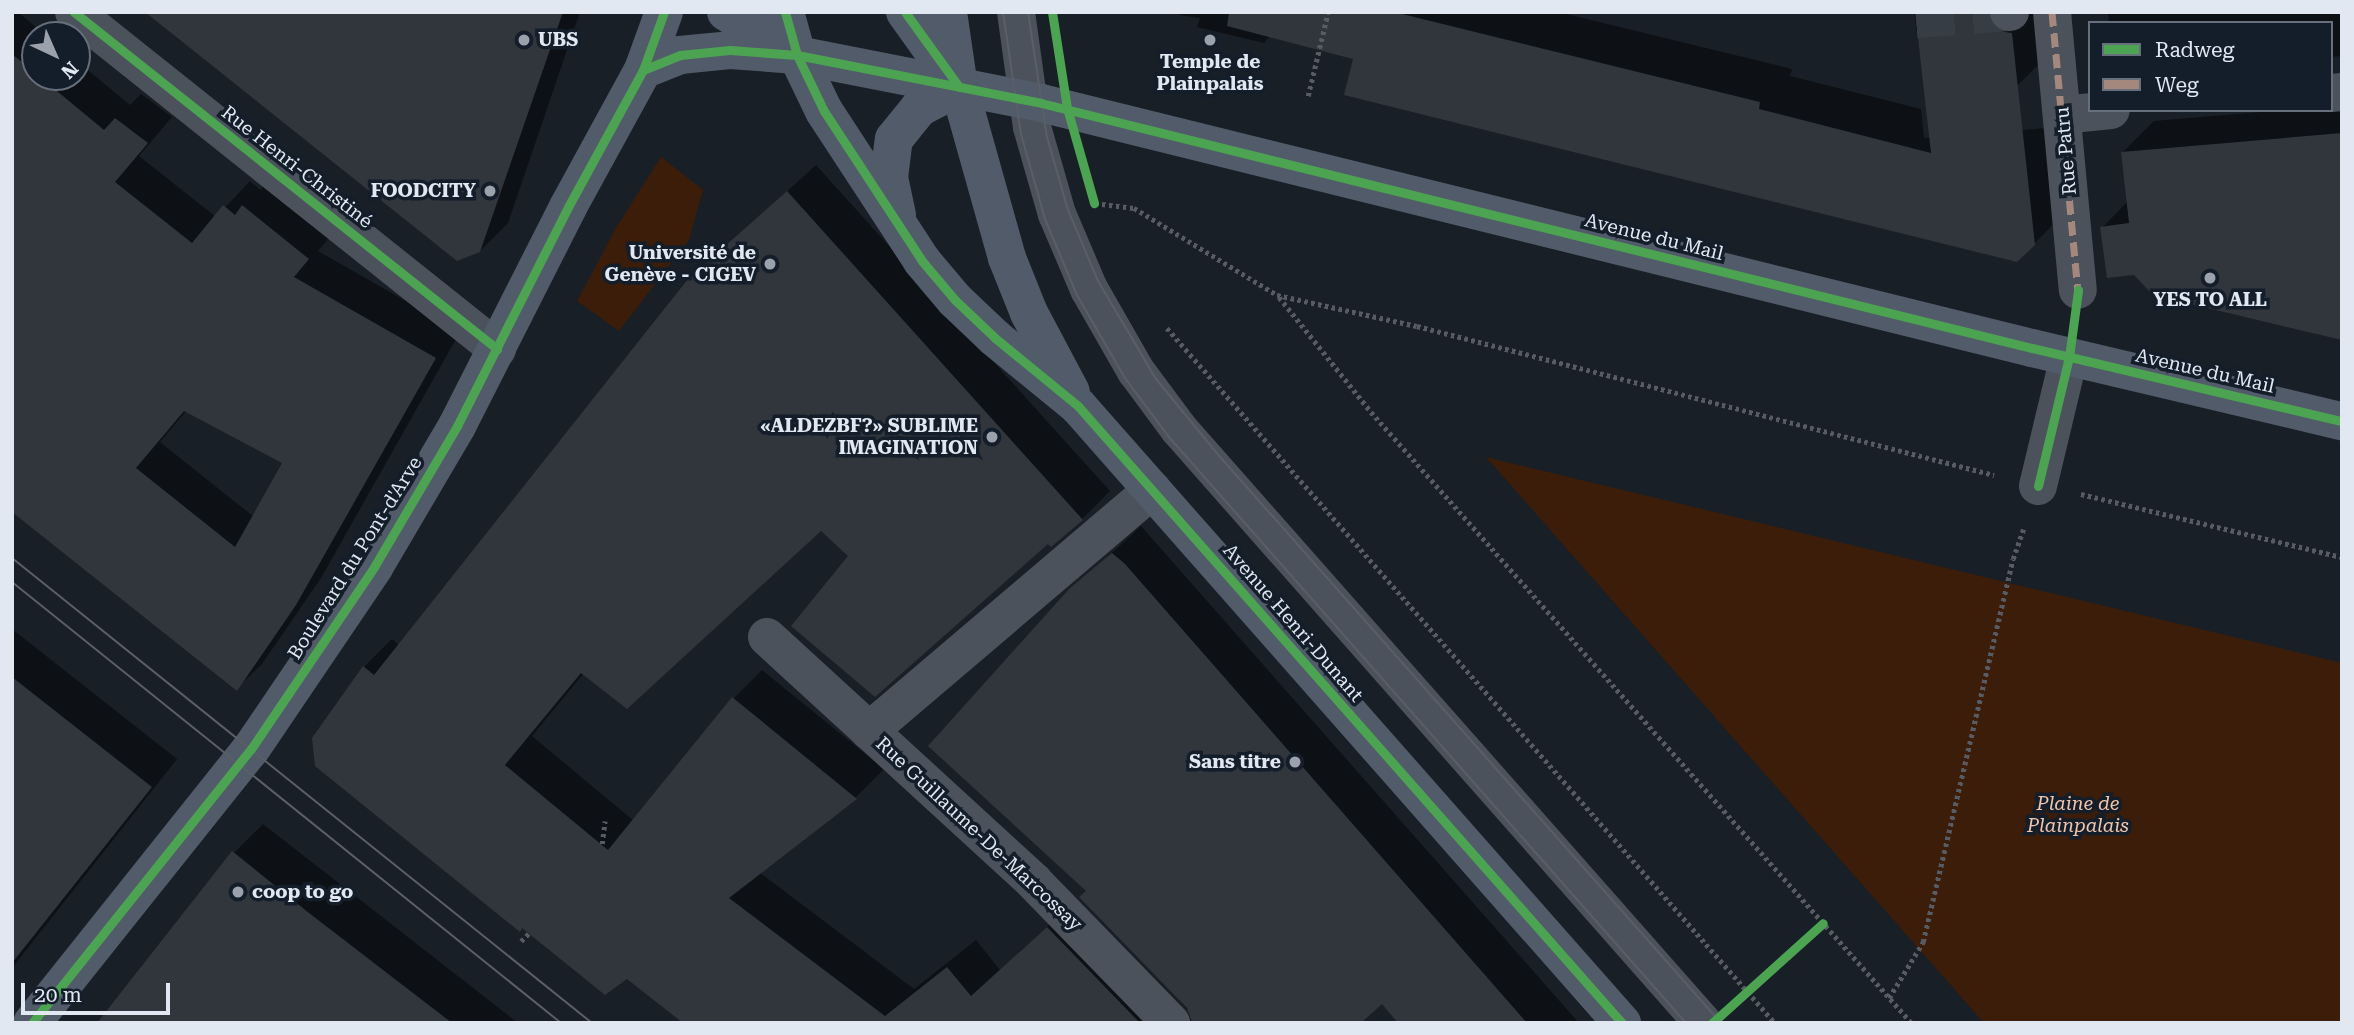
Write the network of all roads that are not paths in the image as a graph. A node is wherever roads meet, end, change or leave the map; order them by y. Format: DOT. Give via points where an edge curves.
graph roads {
  1 [pos="74,12"];
  2 [pos="664,12"];
  3 [pos="726,12"];
  4 [pos="785,12"];
  5 [pos="905,12"];
  6 [pos="948,12"];
  7 [pos="1016,12"];
  8 [pos="2052,12"];
  9 [pos="797,55"];
  10 [pos="643,70"];
  11 [pos="959,87"];
  12 [pos="1027,100"];
  13 [pos="2092,112"];
  14 [pos="2063,115"];
  15 [pos="900,230"];
  16 [pos="2078,290"];
  17 [pos="497,349"];
  18 [pos="2069,357"];
  19 [pos="1078,406"];
  20 [pos="2342,421"];
  21 [pos="2038,486"];
  22 [pos="1152,490"];
  23 [pos="767,637"];
  24 [pos="869,731"];
  25 [pos="32,1023"];
  26 [pos="1171,1023"];
  27 [pos="1622,1023"];
  28 [pos="1703,1023"];
  1 -- 17 [label="street, Rue Henri-Christiné"];
  2 -- 10 [label="main road, Boulevard du Pont-d'Arve"];
  3 -- 9 [label="main road"];
  4 -- 9 [label="main road, Avenue Henri-Dunant"];
  5 -- 11 [label="main road"];
  6 -- 11 [label="main road"];
  7 -- 12 [label="street"];
  8 -- 14 [label="street, Rue Patru"];
  9 -- 10 [label="main road" via="730,50 680,55"];
  9 -- 11 [label="main road, Avenue du Mail"];
  9 -- 15 [label="main road, Avenue Henri-Dunant" via="824,111"];
  10 -- 17 [label="main road, Boulevard du Pont-d'Arve"];
  11 -- 12 [label="main road, Avenue du Mail"];
  11 -- 15 [label="main road" via="919,108 894,139 889,178"];
  11 -- 19 [label="main road, Avenue Henri-Dunant" via="1000,234 1029,313"];
  12 -- 18 [label="main road, Avenue du Mail"];
  12 -- 28 [label="street" via="1048,186 1071,251 1110,327 1158,400"];
  13 -- 14 [label="street"];
  14 -- 16 [label="street, Rue Patru"];
  15 -- 19 [label="main road, Avenue Henri-Dunant" via="955,300"];
  17 -- 25 [label="main road, Boulevard du Pont-d'Arve" via="374,567 282,706"];
  18 -- 20 [label="main road, Avenue du Mail"];
  18 -- 21 [label="street"];
  19 -- 22 [label="main road, Avenue Henri-Dunant"];
  22 -- 24 [label="street, Rue Guillaume-De-Marcossay"];
  22 -- 27 [label="main road, Avenue Henri-Dunant"];
  23 -- 24 [label="street"];
  24 -- 26 [label="street, Rue Guillaume-De-Marcossay" via="1034,882"];
}
